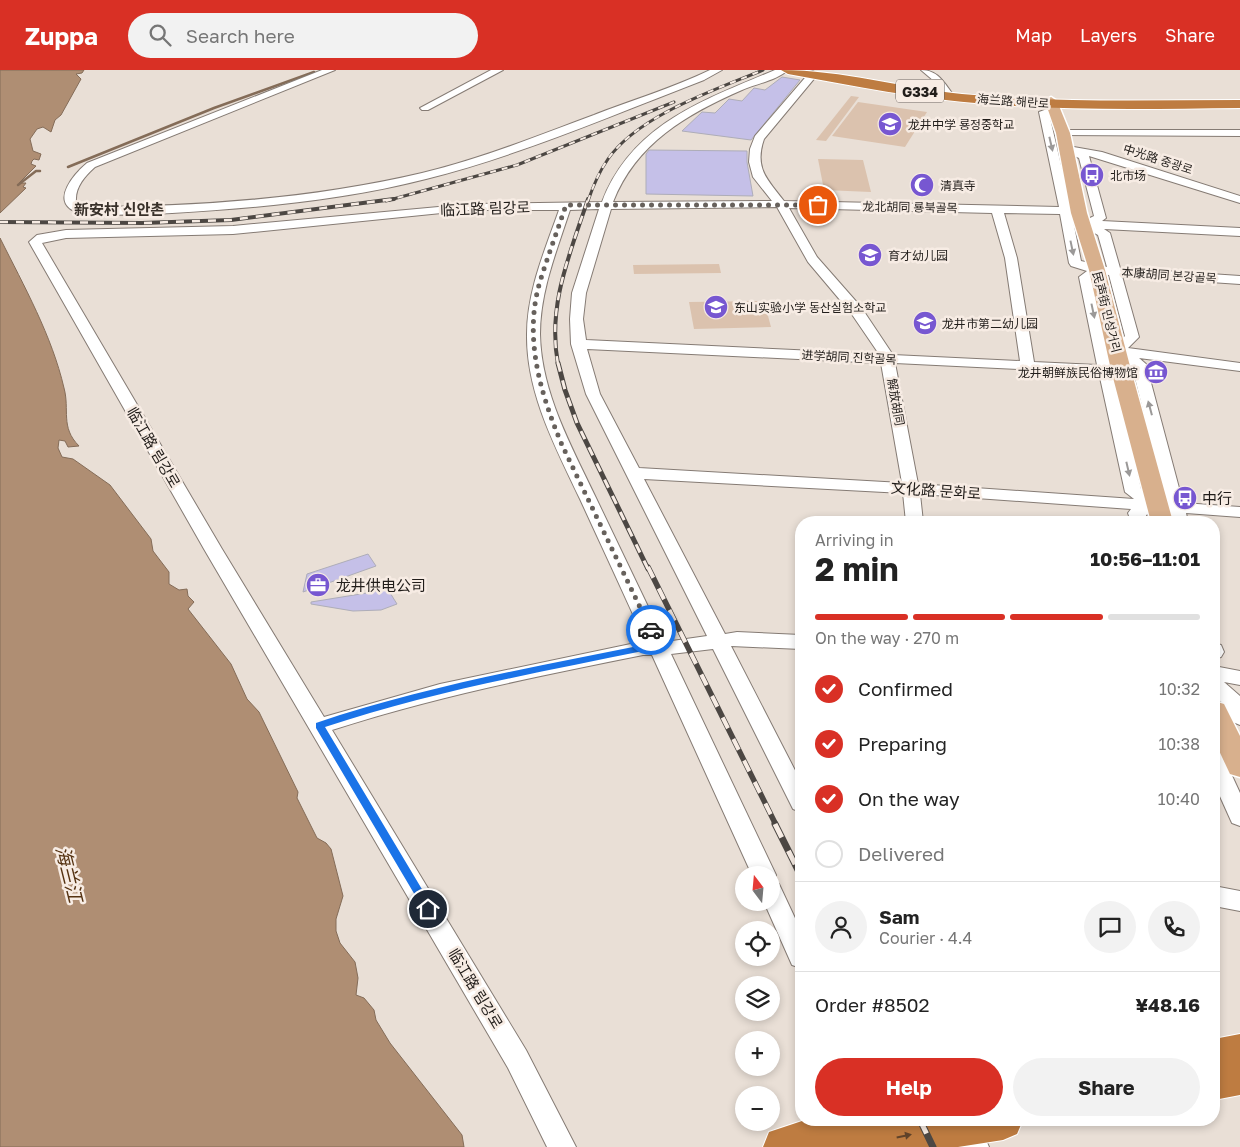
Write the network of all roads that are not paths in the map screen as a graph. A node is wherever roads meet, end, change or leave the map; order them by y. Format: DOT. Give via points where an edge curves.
graph roads {
  1 [pos="330,70"];
  2 [pos="498,70"];
  3 [pos="717,70"];
  4 [pos="784,70"];
  5 [pos="788,70"];
  6 [pos="926,70"];
  7 [pos="808,72"];
  8 [pos="947,93"];
  9 [pos="1240,103"];
  10 [pos="1053,105"];
  11 [pos="425,108"];
  12 [pos="1063,133"];
  13 [pos="1240,133"];
  14 [pos="1067,149"];
  15 [pos="1067,188"];
  16 [pos="1240,200"];
  17 [pos="781,204"];
  18 [pos="566,205"];
  19 [pos="606,205"];
  20 [pos="997,209"];
  21 [pos="1076,216"];
  22 [pos="1240,232"];
  23 [pos="1106,270"];
  24 [pos="1240,280"];
  25 [pos="578,344"];
  26 [pos="888,359"];
  27 [pos="1114,363"];
  28 [pos="1028,366"];
  29 [pos="1240,367"];
  30 [pos="632,473"];
  31 [pos="911,488"];
  32 [pos="1240,512"];
  33 [pos="1169,514"];
  34 [pos="913,516"];
  35 [pos="1138,516"];
  36 [pos="718,640"];
  37 [pos="795,642"];
  38 [pos="660,649"];
  39 [pos="1220,674"];
  40 [pos="1240,678"];
  41 [pos="1220,690"];
  42 [pos="1240,717"];
  43 [pos="1220,724"];
  44 [pos="320,726"];
  45 [pos="1240,766"];
  46 [pos="1220,773"];
  47 [pos="795,791"];
  48 [pos="1240,817"];
  49 [pos="760,866"];
  50 [pos="1220,897"];
  51 [pos="1240,901"];
  52 [pos="780,911"];
  53 [pos="795,944"];
  54 [pos="1240,1053"];
  55 [pos="1220,1057"];
  56 [pos="1240,1076"];
  57 [pos="1220,1080"];
  58 [pos="855,1126"];
  59 [pos="976,1128"];
  60 [pos="562,1147"];
  61 [pos="784,1147"];
  62 [pos="856,1147"];
  1 -- 3 [label="street" via="91,165 77,177 69,201 82,210 189,209 271,202 424,176 493,156"];
  2 -- 11 [label="street"];
  4 -- 19 [label="street" via="694,109 669,124 629,161"];
  5 -- 7 [label="highway, 海兰路 해란로 / G334"];
  6 -- 8 [label="street"];
  7 -- 8 [label="highway, 海兰路 해란로 / G334"];
  7 -- 10 [label="highway, 海兰路 해란로 / G334" via="968,98"];
  7 -- 17 [label="street, 解放胡同" via="764,130 755,149 755,169"];
  8 -- 10 [label="highway, 海兰路 해란로 / G334"];
  9 -- 10 [label="highway, 海兰路 해란로 / G334"];
  10 -- 12 [label="main road, 民声街 민성거리"];
  10 -- 15 [label="street, one-way" via="1044,112"];
  12 -- 13 [label="street"];
  12 -- 14 [label="main road, 民声街 민성거리"];
  14 -- 15 [label="main road, 民声街 민성거리"];
  14 -- 16 [label="street, 中光路 중광로" via="1098,154"];
  14 -- 21 [label="street" via="1084,156 1100,218"];
  15 -- 21 [label="main road, 民声街 민성거리"];
  17 -- 19 [label="street, 龙北胡同 룡북골목"];
  17 -- 20 [label="street, 龙北胡同 룡북골목"];
  17 -- 26 [label="street, 解放胡同" via="812,259 856,310"];
  18 -- 19 [label="street, 临江路 림강로"];
  18 -- 38 [label="street" via="536,303 534,336 538,374 562,445"];
  18 -- 44 [label="street, 临江路 림강로" via="458,208 232,230 66,234 35,242"];
  19 -- 25 [label="street" via="579,292"];
  20 -- 21 [label="street, 龙北胡同 룡북골목"];
  20 -- 28 [label="street" via="1011,258"];
  21 -- 22 [label="street, 龙北胡同 룡북골목"];
  21 -- 23 [label="main road, 民声街 민성거리"];
  21 -- 23 [label="street, 本康胡同 본강골목, one-way" via="1075,263"];
  23 -- 24 [label="street, 本康胡同 본강골목"];
  23 -- 27 [label="main road, 民声街 민성거리"];
  25 -- 26 [label="street, 进学胡同 진학골목"];
  25 -- 30 [label="street" via="593,394"];
  26 -- 28 [label="street, 进学胡同 진학골목"];
  26 -- 31 [label="street, 解放胡同"];
  27 -- 28 [label="street, 进学胡同 진학골목"];
  27 -- 29 [label="street, 进学胡同 진학골목"];
  27 -- 33 [label="main road, 民声街 민성거리"];
  30 -- 31 [label="street, 文化路 문화로"];
  30 -- 36 [label="street"];
  31 -- 33 [label="street, 文化路 문화로"];
  31 -- 34 [label="street, 解放胡同"];
  32 -- 33 [label="street, 文化路 문화로"];
  33 -- 35 [label="street" via="1137,513"];
  36 -- 37 [label="street"];
  36 -- 38 [label="street"];
  36 -- 47 [label="street"];
  38 -- 44 [label="street" via="643,648 459,685 370,708"];
  38 -- 49 [label="street"];
  39 -- 40 [label="street"];
  41 -- 42 [label="street" via="1232,700"];
  43 -- 45 [label="main road"];
  44 -- 60 [label="street, 临江路 림강로" via="517,1059"];
  46 -- 48 [label="street"];
  50 -- 51 [label="street"];
  52 -- 53 [label="street"];
  54 -- 55 [label="highway"];
  56 -- 57 [label="highway"];
  58 -- 61 [label="highway"];
  62 -- 59 [label="highway, one-way" via="926,1131"];
}
